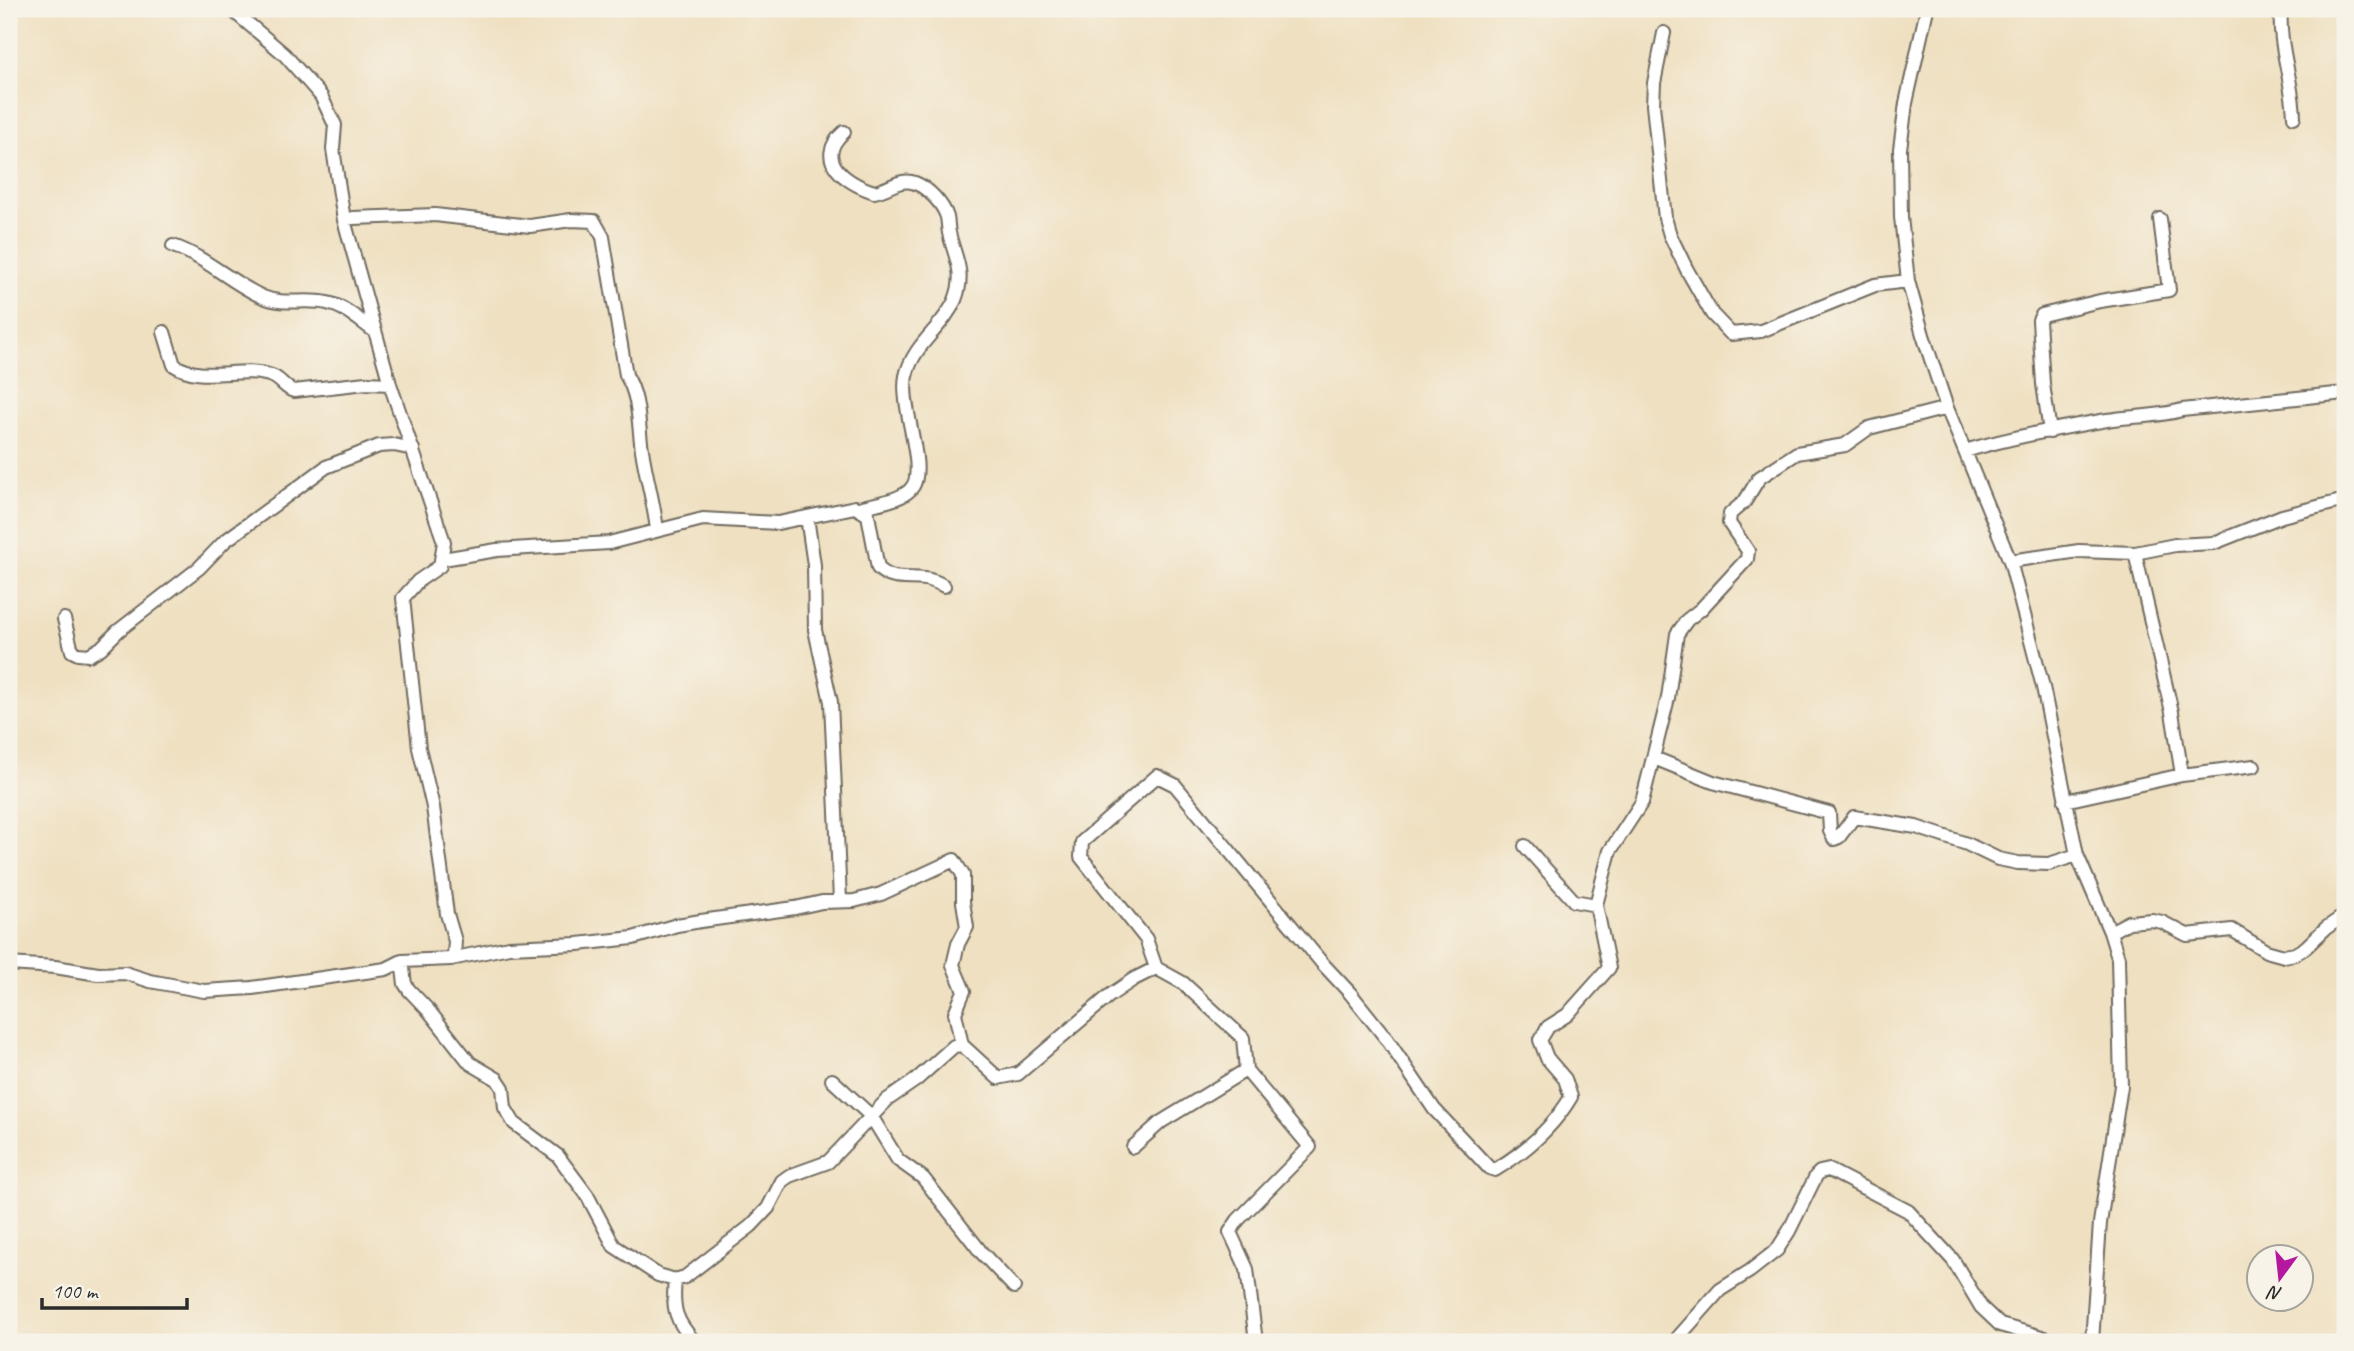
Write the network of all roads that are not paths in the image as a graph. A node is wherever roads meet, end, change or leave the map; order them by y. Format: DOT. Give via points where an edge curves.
graph roads {
  1 [pos="231,9"];
  2 [pos="1927,9"];
  3 [pos="2281,9"];
  4 [pos="1664,33"];
  5 [pos="2294,117"];
  6 [pos="844,132"];
  7 [pos="2160,219"];
  8 [pos="344,220"];
  9 [pos="173,246"];
  10 [pos="1908,281"];
  11 [pos="373,330"];
  12 [pos="164,332"];
  13 [pos="390,384"];
  14 [pos="2345,393"];
  15 [pos="1947,408"];
  16 [pos="2050,432"];
  17 [pos="413,449"];
  18 [pos="1965,451"];
  19 [pos="2345,500"];
  20 [pos="859,508"];
  21 [pos="807,517"];
  22 [pos="657,530"];
  23 [pos="2135,553"];
  24 [pos="443,559"];
  25 [pos="2010,561"];
  26 [pos="944,586"];
  27 [pos="64,619"];
  28 [pos="1654,758"];
  29 [pos="2254,766"];
  30 [pos="2182,775"];
  31 [pos="2065,801"];
  32 [pos="1829,813"];
  33 [pos="1854,817"];
  34 [pos="1525,846"];
  35 [pos="2077,855"];
  36 [pos="840,900"];
  37 [pos="1596,905"];
  38 [pos="2345,915"];
  39 [pos="2110,932"];
  40 [pos="451,959"];
  41 [pos="401,961"];
  42 [pos="9,964"];
  43 [pos="1156,968"];
  44 [pos="962,1045"];
  45 [pos="1246,1070"];
  46 [pos="832,1080"];
  47 [pos="871,1116"];
  48 [pos="1133,1147"];
  49 [pos="676,1280"];
  50 [pos="1014,1287"];
  51 [pos="2092,1341"];
  52 [pos="695,1342"];
  53 [pos="1256,1342"];
  54 [pos="1674,1342"];
  1 -- 8 [label="street" via="284,54 321,96 335,125 333,149"];
  2 -- 10 [label="street" via="1900,149"];
  3 -- 5 [label="street" via="2279,27"];
  4 -- 10 [label="street" via="1653,105 1665,218 1678,254 1722,326 1731,334 1761,331 1875,285"];
  6 -- 20 [label="street" via="831,154 836,169 874,192 904,181 922,187 946,215 961,267 953,303 915,354 906,377 917,464 914,486 904,495"];
  7 -- 16 [label="street" via="2169,290 2100,301 2042,315 2039,320"];
  8 -- 11 [label="street"];
  8 -- 22 [label="street" via="435,215 530,226 594,221 603,237 626,375 638,406"];
  9 -- 11 [label="street" via="262,296 282,303 326,302"];
  10 -- 15 [label="street"];
  11 -- 13 [label="street"];
  12 -- 13 [label="street" via="174,365 191,372 271,375 291,391"];
  13 -- 17 [label="street"];
  14 -- 16 [label="street" via="2182,410"];
  15 -- 18 [label="street"];
  15 -- 28 [label="street" via="1869,428 1845,445 1797,453 1759,478 1730,514 1729,523 1748,551 1747,559 1677,634 1671,687"];
  16 -- 18 [label="street"];
  17 -- 24 [label="street" via="440,525"];
  17 -- 27 [label="street" via="379,446 326,467 225,541 89,655 72,651"];
  18 -- 25 [label="street"];
  19 -- 23 [label="street" via="2282,516 2214,543"];
  20 -- 21 [label="street"];
  20 -- 26 [label="street" via="868,515 878,568 884,574 933,579"];
  21 -- 22 [label="street" via="778,523 703,519"];
  21 -- 36 [label="street" via="814,565 815,630 831,702"];
  22 -- 24 [label="street" via="609,543 497,550"];
  23 -- 25 [label="street" via="2079,551"];
  23 -- 30 [label="street"];
  24 -- 40 [label="street" via="436,571 418,581 403,598 419,748 455,941"];
  25 -- 31 [label="street" via="2043,687"];
  28 -- 32 [label="street" via="1713,782"];
  28 -- 37 [label="street" via="1642,802 1610,850"];
  29 -- 30 [label="street"];
  30 -- 31 [label="street"];
  31 -- 35 [label="street"];
  32 -- 33 [label="street"];
  32 -- 33 [label="street" via="1834,839"];
  33 -- 35 [label="street" via="1916,827 2018,863 2049,864"];
  34 -- 37 [label="street" via="1574,901"];
  35 -- 39 [label="street"];
  36 -- 40 [label="street" via="677,925 633,938 509,947"];
  36 -- 44 [label="street" via="881,894 954,860 962,875 967,928 953,965 964,991 955,1013"];
  37 -- 43 [label="street" via="1609,968 1540,1040 1571,1097 1560,1116 1533,1143 1495,1170 1434,1109 1386,1038 1202,816 1175,785 1157,776 1082,842 1081,857 1146,939"];
  38 -- 39 [label="street" via="2305,948 2284,956 2266,951 2232,930 2187,935 2152,920 2129,922"];
  39 -- 51 [label="street" via="2118,958 2121,1086 2100,1223"];
  40 -- 41 [label="street"];
  41 -- 42 [label="street" via="386,969 204,991 125,973"];
  41 -- 49 [label="street" via="409,990 470,1063 497,1079 514,1124 558,1156 587,1195 614,1246 642,1266"];
  43 -- 44 [label="street" via="1109,996 1018,1074 998,1078"];
  43 -- 45 [label="street" via="1183,983 1243,1038"];
  44 -- 47 [label="street" via="934,1061"];
  45 -- 48 [label="street" via="1161,1122"];
  45 -- 53 [label="street" via="1310,1147 1230,1232 1247,1269"];
  46 -- 47 [label="street"];
  47 -- 49 [label="street" via="828,1162 789,1175 751,1226"];
  47 -- 50 [label="street" via="898,1160 923,1178"];
  49 -- 52 [label="street" via="675,1313"];
  51 -- 54 [label="street" via="2052,1340 2000,1325 1981,1307 1953,1260 1908,1211 1829,1170 1816,1176 1777,1250 1720,1290"];
}
